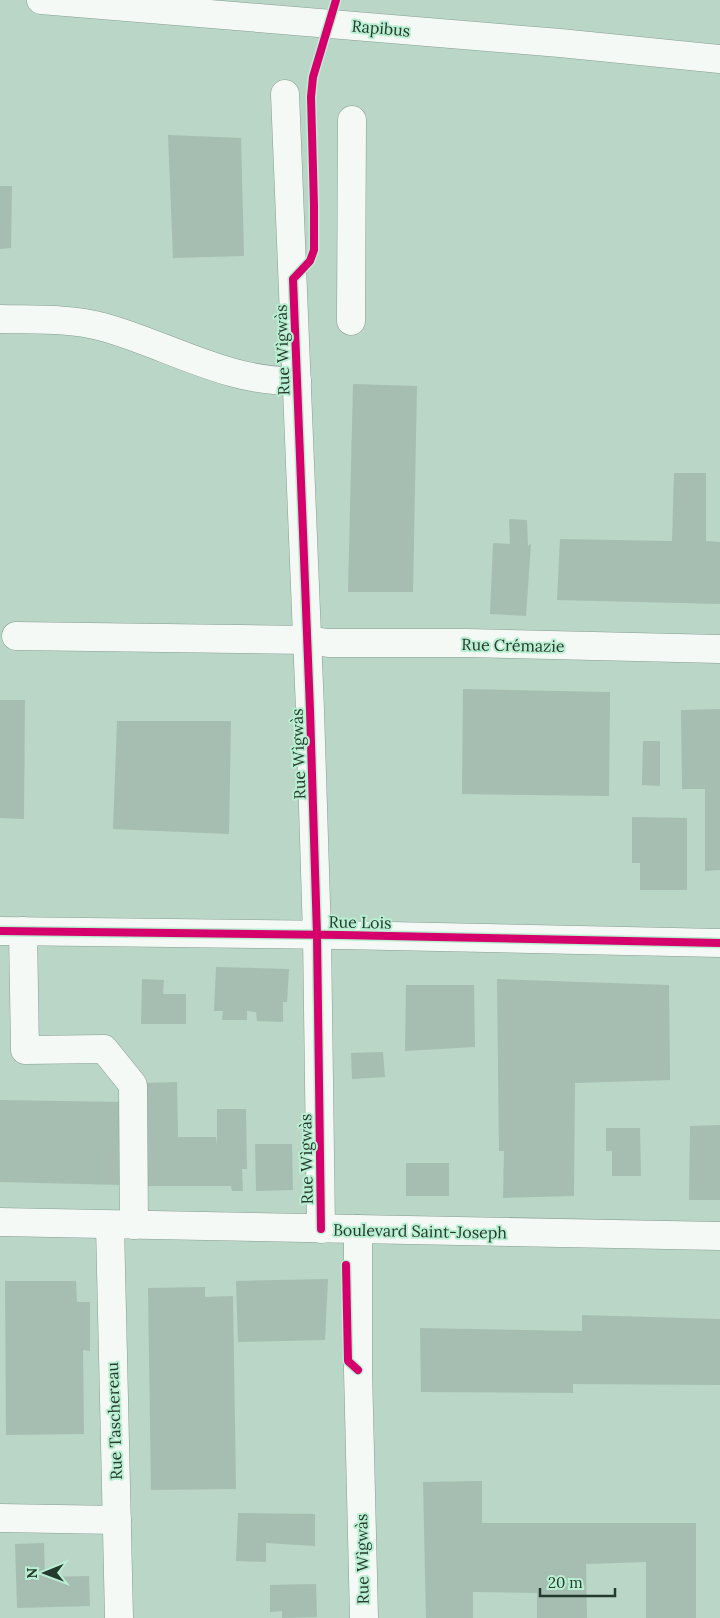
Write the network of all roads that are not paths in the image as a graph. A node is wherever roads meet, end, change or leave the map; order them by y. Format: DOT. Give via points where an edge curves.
graph roads {
  1 [pos="41,0"];
  2 [pos="720,59"];
  3 [pos="284,94"];
  4 [pos="352,120"];
  5 [pos="0,319"];
  6 [pos="351,321"];
  7 [pos="298,381"];
  8 [pos="16,636"];
  9 [pos="307,640"];
  10 [pos="720,649"];
  11 [pos="11,931"];
  12 [pos="317,935"];
  13 [pos="720,943"];
  14 [pos="0,1222"];
  15 [pos="122,1225"];
  16 [pos="321,1229"];
  17 [pos="358,1229"];
  18 [pos="720,1236"];
  19 [pos="0,1518"];
  20 [pos="117,1520"];
  21 [pos="119,1618"];
  22 [pos="364,1618"];
  1 -- 2 [label="street, Rapibus"];
  3 -- 7 [label="street, Rue Wìgwàs"];
  4 -- 6 [label="street"];
  5 -- 7 [label="street" via="63,320 102,327 206,365 253,377"];
  7 -- 9 [label="street, Rue Wìgwàs"];
  8 -- 9 [label="street, Rue Crémazie"];
  9 -- 10 [label="street, Rue Crémazie" via="328,643"];
  9 -- 12 [label="street, Rue Wìgwàs"];
  11 -- 12 [label="street, Rue Lois"];
  11 -- 15 [label="street, Rue Taschereau" via="25,1050 104,1049 133,1085"];
  12 -- 13 [label="street, Rue Lois"];
  12 -- 16 [label="street, Rue Wìgwàs"];
  14 -- 15 [label="street, Boulevard Saint-Joseph"];
  15 -- 16 [label="street, Boulevard Saint-Joseph"];
  15 -- 20 [label="street, Rue Taschereau"];
  16 -- 17 [label="street, Boulevard Saint-Joseph"];
  17 -- 18 [label="street, Boulevard Saint-Joseph"];
  17 -- 22 [label="street, Rue Wìgwàs"];
  19 -- 20 [label="street"];
  20 -- 21 [label="street, Rue Taschereau"];
}
